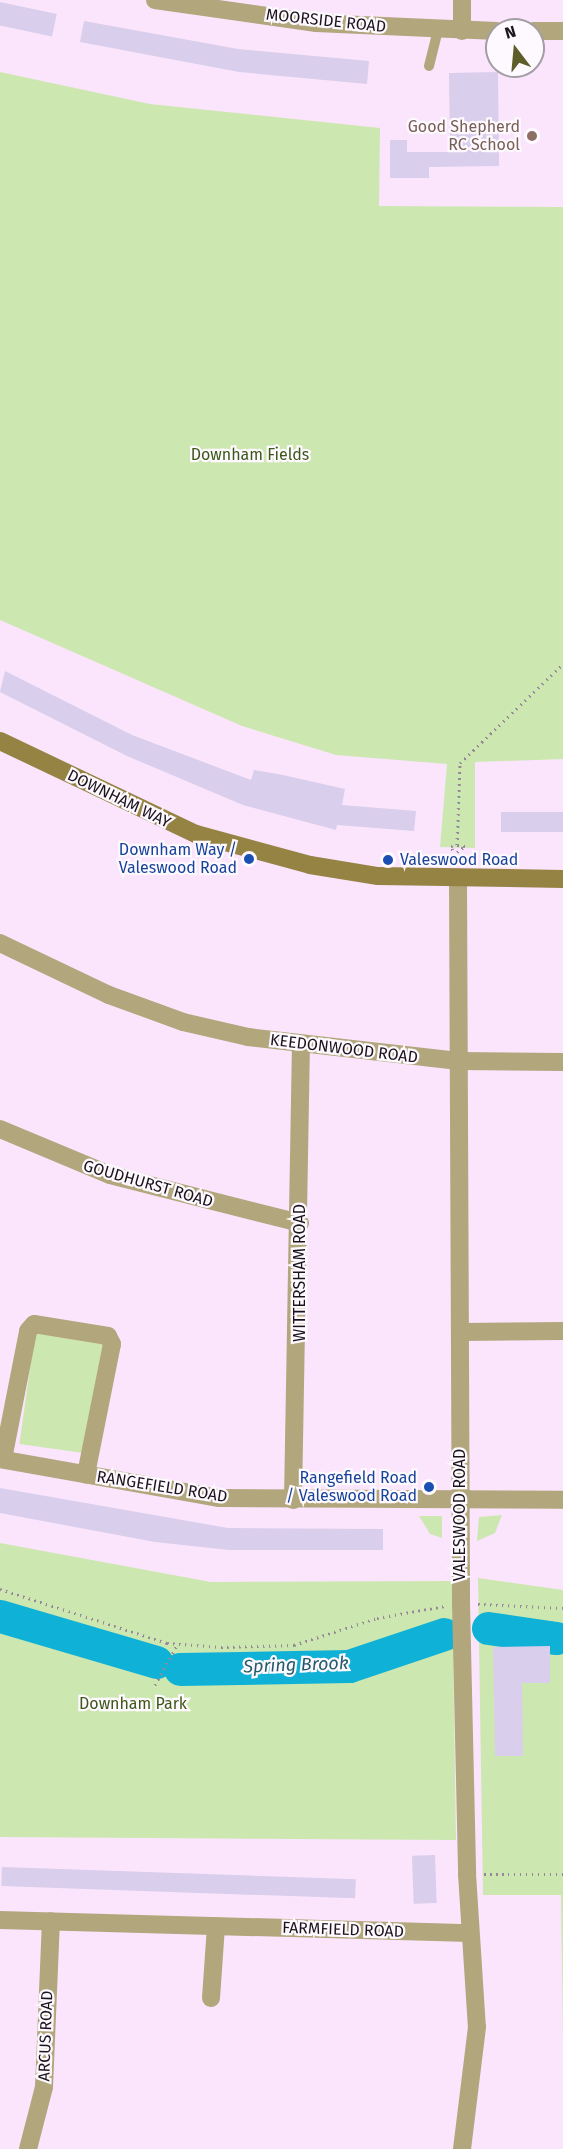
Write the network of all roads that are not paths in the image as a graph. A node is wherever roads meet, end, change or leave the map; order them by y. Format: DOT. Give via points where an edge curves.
graph roads {
  1 [pos="155,0"];
  2 [pos="462,0"];
  3 [pos="563,30"];
  4 [pos="438,31"];
  5 [pos="462,31"];
  6 [pos="485,31"];
  7 [pos="545,31"];
  8 [pos="429,66"];
  9 [pos="0,741"];
  10 [pos="458,879"];
  11 [pos="563,879"];
  12 [pos="0,943"];
  13 [pos="301,1047"];
  14 [pos="459,1061"];
  15 [pos="563,1062"];
  16 [pos="0,1129"];
  17 [pos="300,1223"];
  18 [pos="563,1331"];
  19 [pos="460,1332"];
  20 [pos="1,1459"];
  21 [pos="86,1474"];
  22 [pos="460,1499"];
  23 [pos="293,1500"];
  24 [pos="563,1500"];
  25 [pos="0,1920"];
  26 [pos="51,1921"];
  27 [pos="216,1926"];
  28 [pos="471,1933"];
  29 [pos="211,1998"];
  30 [pos="28,2149"];
  31 [pos="462,2149"];
  1 -- 4 [label="street, MOORSIDE ROAD" via="316,23"];
  2 -- 5 [label="street"];
  3 -- 7 [label="street"];
  4 -- 5 [label="street, MOORSIDE ROAD"];
  4 -- 8 [label="lane" via="438,48"];
  5 -- 6 [label="street, MOORSIDE ROAD"];
  9 -- 10 [label="street, DOWNHAM WAY" via="196,834 310,865"];
  10 -- 11 [label="street, DOWNHAM WAY"];
  10 -- 14 [label="street, VALESWOOD ROAD"];
  12 -- 13 [label="street, KEEDONWOOD ROAD" via="99,991 183,1022"];
  13 -- 14 [label="street, KEEDONWOOD ROAD"];
  13 -- 17 [label="street, WITTERSHAM ROAD"];
  14 -- 15 [label="street, KEEDONWOOD ROAD"];
  14 -- 19 [label="street, VALESWOOD ROAD"];
  16 -- 17 [label="street, GOUDHURST ROAD" via="110,1175"];
  17 -- 23 [label="street, WITTERSHAM ROAD"];
  18 -- 19 [label="street"];
  19 -- 22 [label="street, VALESWOOD ROAD"];
  20 -- 21 [label="street, RANGEFIELD ROAD"];
  20 -- 21 [label="street, RANGEFIELD ROAD" via="28,1331 34,1324 108,1336 112,1344"];
  21 -- 23 [label="street, RANGEFIELD ROAD" via="192,1495"];
  22 -- 23 [label="street, RANGEFIELD ROAD"];
  22 -- 24 [label="street, RANGEFIELD ROAD"];
  22 -- 28 [label="street, VALESWOOD ROAD"];
  25 -- 26 [label="street, FARMFIELD ROAD"];
  26 -- 27 [label="street, FARMFIELD ROAD"];
  26 -- 30 [label="street, ARCUS ROAD" via="44,2087"];
  27 -- 28 [label="street, FARMFIELD ROAD"];
  27 -- 29 [label="street"];
  28 -- 31 [label="street, VALESWOOD ROAD" via="477,2027"];
}
